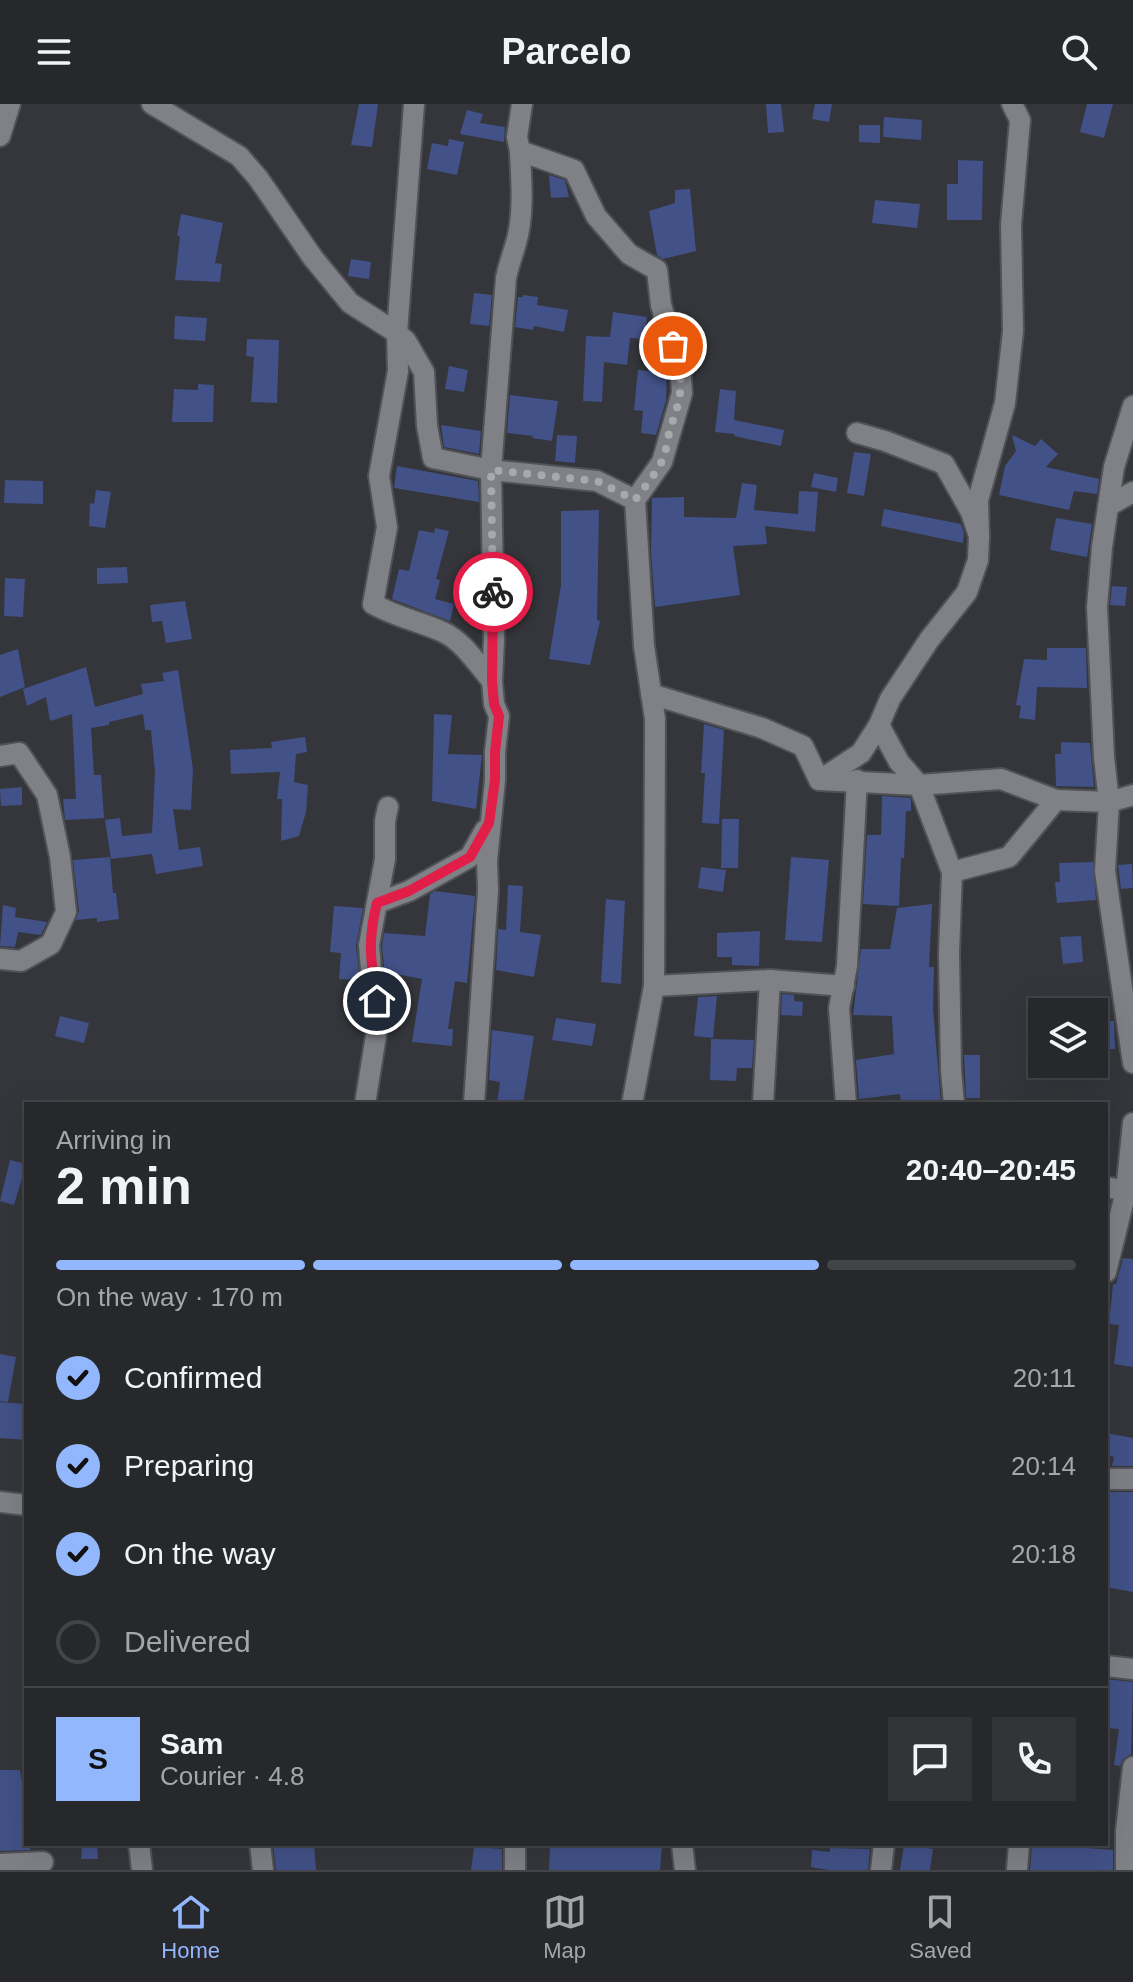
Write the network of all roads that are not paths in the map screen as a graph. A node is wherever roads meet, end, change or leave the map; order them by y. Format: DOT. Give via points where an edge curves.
graph roads {
  1 [pos="10,104"];
  2 [pos="152,104"];
  3 [pos="414,104"];
  4 [pos="522,104"];
  5 [pos="1012,104"];
  6 [pos="0,136"];
  7 [pos="520,151"];
  8 [pos="397,333"];
  9 [pos="1133,406"];
  10 [pos="857,433"];
  11 [pos="491,470"];
  12 [pos="1133,492"];
  13 [pos="635,500"];
  14 [pos="1108,506"];
  15 [pos="979,536"];
  16 [pos="492,681"];
  17 [pos="651,694"];
  18 [pos="879,725"];
  19 [pos="0,756"];
  20 [pos="819,780"];
  21 [pos="857,780"];
  22 [pos="919,785"];
  23 [pos="1133,795"];
  24 [pos="1056,800"];
  25 [pos="1109,802"];
  26 [pos="388,807"];
  27 [pos="489,823"];
  28 [pos="952,872"];
  29 [pos="377,903"];
  30 [pos="0,959"];
  31 [pos="770,980"];
  32 [pos="654,986"];
  33 [pos="844,986"];
  34 [pos="1133,1063"];
  35 [pos="365,1102"];
  36 [pos="474,1102"];
  37 [pos="632,1102"];
  38 [pos="763,1102"];
  39 [pos="846,1102"];
  40 [pos="954,1102"];
  41 [pos="1133,1123"];
  42 [pos="1122,1191"];
  43 [pos="1108,1262"];
  44 [pos="1108,1479"];
  45 [pos="1133,1479"];
  46 [pos="0,1502"];
  47 [pos="24,1505"];
  48 [pos="1108,1666"];
  49 [pos="1133,1669"];
  50 [pos="1133,1767"];
  51 [pos="139,1846"];
  52 [pos="260,1846"];
  53 [pos="515,1846"];
  54 [pos="682,1846"];
  55 [pos="884,1846"];
  56 [pos="1019,1846"];
  57 [pos="42,1859"];
  58 [pos="0,1864"];
  59 [pos="142,1870"];
  60 [pos="263,1870"];
  61 [pos="515,1870"];
  62 [pos="685,1870"];
  63 [pos="881,1870"];
  64 [pos="1017,1870"];
  65 [pos="1126,1870"];
  1 -- 6 [label="street"];
  2 -- 8 [label="street" via="239,156 350,303"];
  3 -- 8 [label="street"];
  4 -- 7 [label="street"];
  5 -- 15 [label="street" via="1020,120 1011,225 1013,331 1005,403 978,500"];
  7 -- 11 [label="street" via="522,209 506,278"];
  7 -- 13 [label="street" via="574,170 596,216 629,254 657,270 682,393 662,462"];
  8 -- 11 [label="street" via="424,372 433,458"];
  8 -- 16 [label="street" via="398,371 379,476 387,527 373,604 445,632"];
  9 -- 14 [label="street"];
  10 -- 15 [label="street" via="944,464"];
  11 -- 13 [label="street" via="597,481"];
  11 -- 16 [label="street"];
  12 -- 14 [label="street"];
  13 -- 17 [label="street"];
  14 -- 25 [label="street" via="1097,607"];
  15 -- 18 [label="street" via="978,560 967,592 929,640"];
  16 -- 27 [label="street" via="499,716"];
  17 -- 20 [label="street" via="803,746"];
  17 -- 32 [label="street"];
  18 -- 20 [label="street" via="861,753"];
  18 -- 22 [label="street"];
  19 -- 30 [label="street" via="19,753 47,795 66,912 51,944 21,961"];
  20 -- 21 [label="street"];
  21 -- 22 [label="street"];
  21 -- 33 [label="street"];
  22 -- 24 [label="street" via="1001,779"];
  22 -- 28 [label="street"];
  23 -- 25 [label="street"];
  24 -- 25 [label="street"];
  24 -- 28 [label="street" via="1009,857"];
  25 -- 34 [label="street" via="1105,871"];
  26 -- 29 [label="street"];
  27 -- 29 [label="street" via="470,857"];
  27 -- 36 [label="street"];
  28 -- 40 [label="street"];
  29 -- 35 [label="street" via="369,945 378,1023"];
  31 -- 32 [label="street"];
  31 -- 33 [label="street"];
  31 -- 38 [label="street"];
  32 -- 37 [label="street"];
  33 -- 39 [label="street" via="839,1008"];
  41 -- 42 [label="street"];
  42 -- 43 [label="street"];
  44 -- 45 [label="street"];
  46 -- 47 [label="street"];
  48 -- 49 [label="street"];
  50 -- 65 [label="street"];
  51 -- 59 [label="street"];
  52 -- 60 [label="street"];
  53 -- 61 [label="street"];
  54 -- 62 [label="street"];
  55 -- 63 [label="street"];
  56 -- 64 [label="street"];
  57 -- 58 [label="street"];
}
